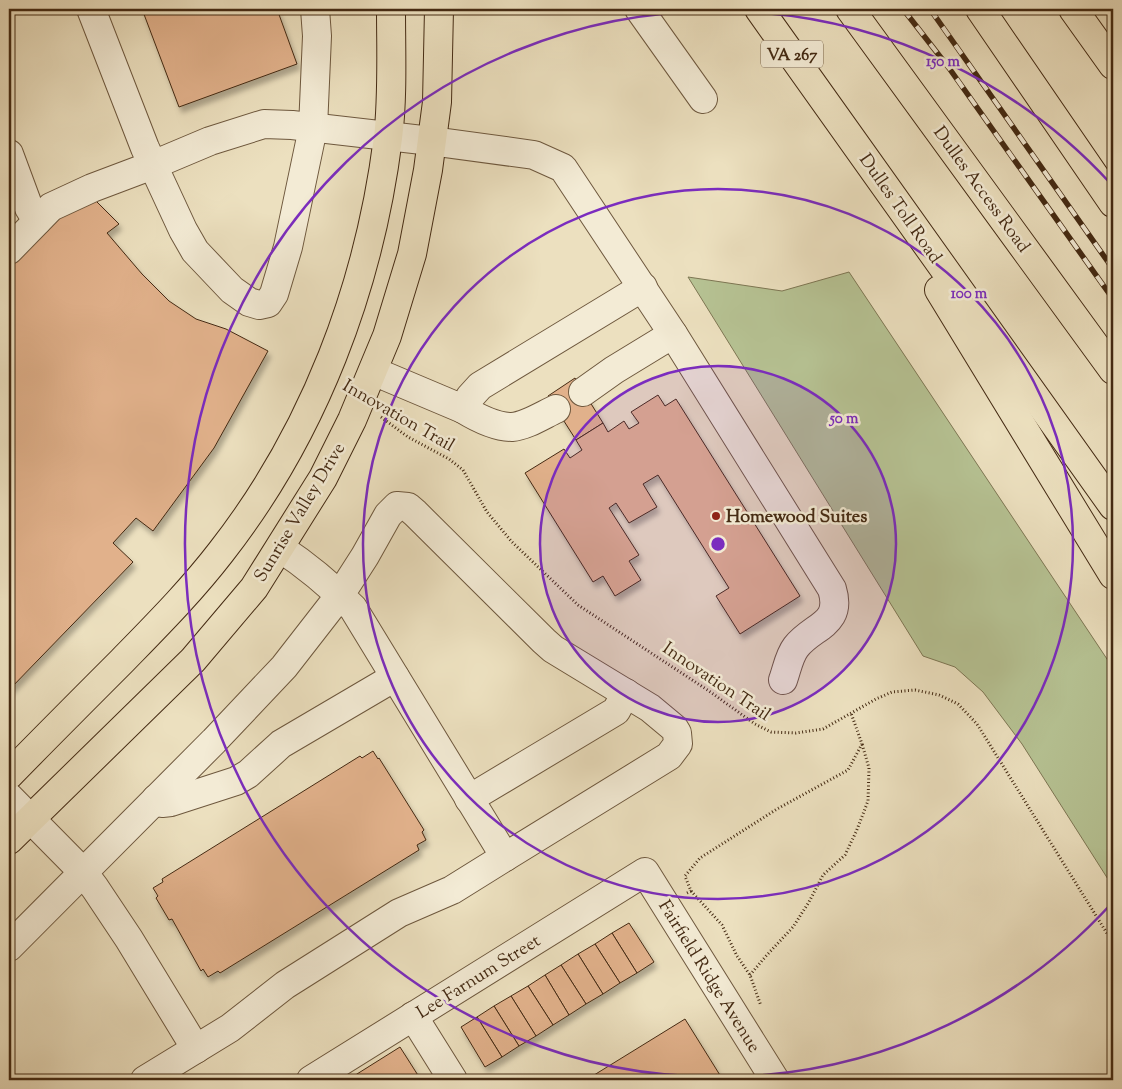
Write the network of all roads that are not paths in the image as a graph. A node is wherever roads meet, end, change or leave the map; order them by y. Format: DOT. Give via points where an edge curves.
graph roads {
  1 [pos="91,9"];
  2 [pos="315,9"];
  3 [pos="391,9"];
  4 [pos="439,9"];
  5 [pos="639,9"];
  6 [pos="759,9"];
  7 [pos="850,9"];
  8 [pos="980,9"];
  9 [pos="1073,9"];
  10 [pos="1113,65"];
  11 [pos="703,99"];
  12 [pos="824,100"];
  13 [pos="312,128"];
  14 [pos="388,136"];
  15 [pos="431,141"];
  16 [pos="9,154"];
  17 [pos="153,165"];
  18 [pos="1113,203"];
  19 [pos="37,221"];
  20 [pos="9,250"];
  21 [pos="642,287"];
  22 [pos="673,334"];
  23 [pos="373,370"];
  24 [pos="1113,370"];
  25 [pos="583,392"];
  26 [pos="463,409"];
  27 [pos="556,409"];
  28 [pos="1113,506"];
  29 [pos="280,548"];
  30 [pos="1113,575"];
  31 [pos="340,595"];
  32 [pos="395,677"];
  33 [pos="783,680"];
  34 [pos="626,693"];
  35 [pos="9,776"];
  36 [pos="9,797"];
  37 [pos="469,799"];
  38 [pos="156,800"];
  39 [pos="30,819"];
  40 [pos="9,840"];
  41 [pos="505,857"];
  42 [pos="83,872"];
  43 [pos="645,872"];
  44 [pos="9,947"];
  45 [pos="413,1016"];
  46 [pos="196,1049"];
  47 [pos="145,1080"];
  48 [pos="311,1080"];
  49 [pos="453,1080"];
  50 [pos="775,1080"];
  1 -- 17 [label="street"];
  2 -- 13 [label="street" via="317,36"];
  3 -- 14 [label="main road"];
  4 -- 15 [label="main road, Sunrise Valley Drive" via="437,102"];
  5 -- 11 [label="street"];
  6 -- 12 [label="main road, Dulles Toll Road / VA 267"];
  7 -- 24 [label="main road, Dulles Access Road"];
  8 -- 18 [label="main road"];
  9 -- 10 [label="main road"];
  12 -- 28 [label="main road, Dulles Toll Road / VA 267"];
  12 -- 30 [label="main road"];
  13 -- 14 [label="street"];
  13 -- 17 [label="street" via="255,126"];
  13 -- 17 [label="street" via="288,247 274,294 263,305 249,302 232,290 195,251"];
  14 -- 15 [label="street"];
  14 -- 35 [label="main road" via="365,261 345,324 318,392 285,457 221,552 176,606"];
  15 -- 21 [label="street" via="534,155 564,168"];
  15 -- 23 [label="main road, Sunrise Valley Drive" via="412,254"];
  16 -- 19 [label="street"];
  17 -- 19 [label="street" via="52,207"];
  19 -- 20 [label="street"];
  21 -- 22 [label="street"];
  21 -- 26 [label="street" via="480,386"];
  22 -- 25 [label="street"];
  22 -- 33 [label="street" via="835,597 832,616 796,648"];
  23 -- 26 [label="street"];
  23 -- 29 [label="main road, Sunrise Valley Drive" via="324,478"];
  26 -- 27 [label="street" via="512,427"];
  29 -- 31 [label="street"];
  29 -- 39 [label="main road, Sunrise Valley Drive" via="254,588 193,660"];
  31 -- 32 [label="street" via="353,608"];
  31 -- 34 [label="street" via="388,515 397,506 408,507 544,641"];
  31 -- 38 [label="street" via="284,667"];
  32 -- 37 [label="street"];
  32 -- 38 [label="street" via="281,744 236,781 171,802"];
  34 -- 37 [label="street" via="616,712"];
  34 -- 41 [label="street" via="674,728 678,738 674,750"];
  36 -- 39 [label="street"];
  37 -- 41 [label="street"];
  38 -- 42 [label="street"];
  39 -- 40 [label="main road, Sunrise Valley Drive"];
  39 -- 42 [label="street"];
  41 -- 46 [label="street" via="452,890 399,913 286,985 230,1028"];
  42 -- 44 [label="street"];
  42 -- 46 [label="street" via="129,939"];
  43 -- 45 [label="street, Lee Farnum Street"];
  43 -- 50 [label="street, Fairfield Ridge Avenue"];
  45 -- 48 [label="street, Lee Farnum Street"];
  45 -- 49 [label="street"];
  46 -- 47 [label="street"];
}
